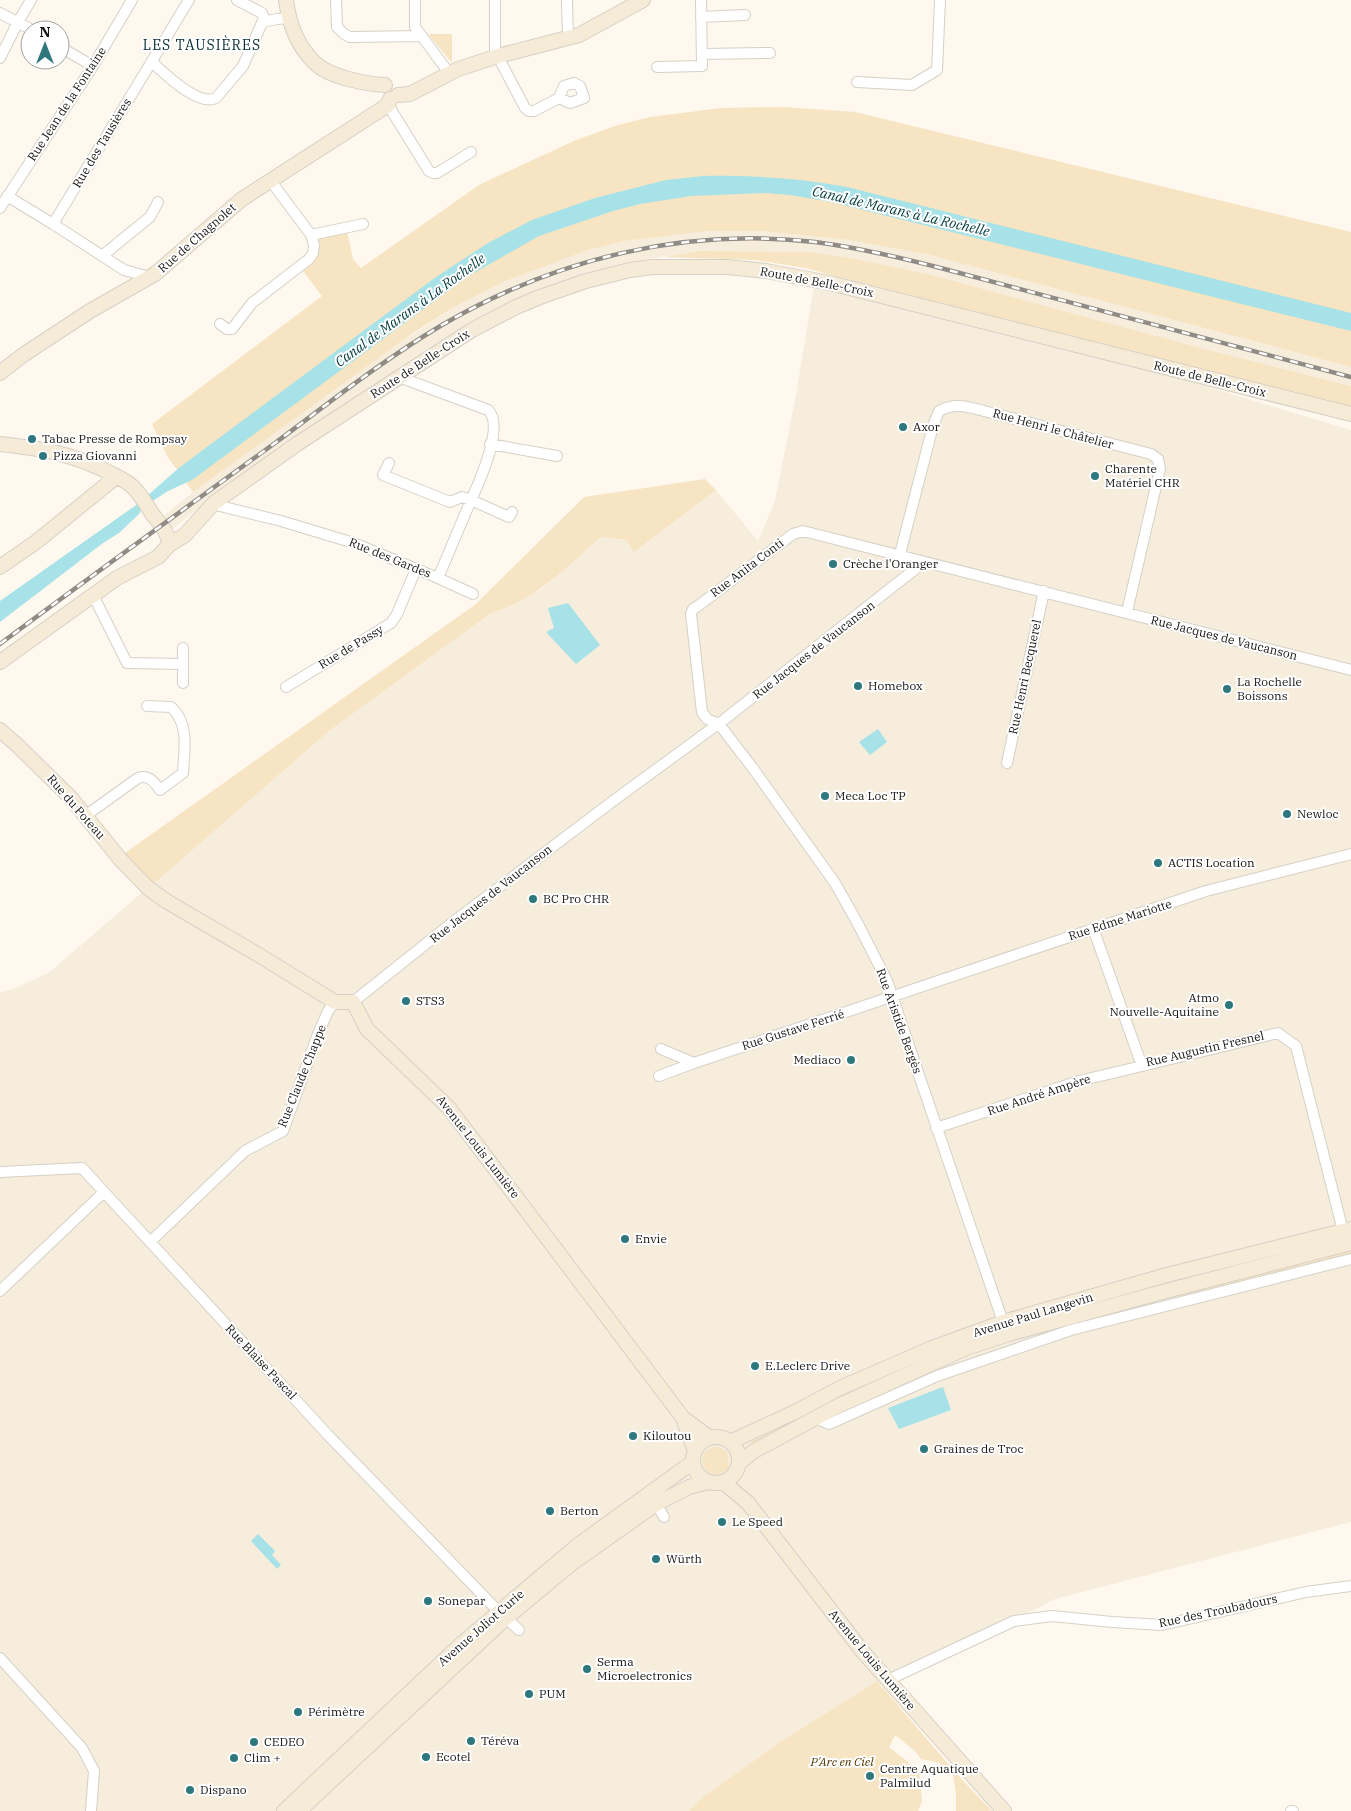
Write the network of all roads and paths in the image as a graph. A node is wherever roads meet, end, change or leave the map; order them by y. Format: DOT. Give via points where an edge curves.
graph roads {
  1 [pos="31,0"];
  2 [pos="132,0"];
  3 [pos="189,0"];
  4 [pos="237,0"];
  5 [pos="286,0"];
  6 [pos="336,0"];
  7 [pos="415,0"];
  8 [pos="495,0"];
  9 [pos="567,0"];
  10 [pos="643,0"];
  11 [pos="700,0"];
  12 [pos="940,0"];
  13 [pos="0,13"];
  14 [pos="745,15"];
  15 [pos="701,17"];
  16 [pos="262,18"];
  17 [pos="283,18"];
  18 [pos="18,22"];
  19 [pos="422,36"];
  20 [pos="568,38"];
  21 [pos="70,52"];
  22 [pos="770,53"];
  23 [pos="702,54"];
  24 [pos="498,56"];
  25 [pos="0,58"];
  26 [pos="152,62"];
  27 [pos="93,66"];
  28 [pos="658,67"];
  29 [pos="449,72"];
  30 [pos="857,82"];
  31 [pos="392,94"];
  32 [pos="559,98"];
  33 [pos="471,152"];
  34 [pos="270,180"];
  35 [pos="7,196"];
  36 [pos="158,202"];
  37 [pos="0,208"];
  38 [pos="53,224"];
  39 [pos="362,224"];
  40 [pos="311,235"];
  41 [pos="102,256"];
  42 [pos="124,270"];
  43 [pos="150,277"];
  44 [pos="132,287"];
  45 [pos="220,324"];
  46 [pos="0,373"];
  47 [pos="399,377"];
  48 [pos="1351,414"];
  49 [pos="0,444"];
  50 [pos="490,444"];
  51 [pos="557,456"];
  52 [pos="389,463"];
  53 [pos="99,468"];
  54 [pos="116,477"];
  55 [pos="102,487"];
  56 [pos="471,500"];
  57 [pos="214,503"];
  58 [pos="512,512"];
  59 [pos="169,545"];
  60 [pos="900,554"];
  61 [pos="924,562"];
  62 [pos="0,567"];
  63 [pos="416,569"];
  64 [pos="438,578"];
  65 [pos="1044,591"];
  66 [pos="473,594"];
  67 [pos="93,595"];
  68 [pos="1126,612"];
  69 [pos="183,648"];
  70 [pos="0,662"];
  71 [pos="183,664"];
  72 [pos="1351,670"];
  73 [pos="183,683"];
  74 [pos="286,687"];
  75 [pos="147,706"];
  76 [pos="719,724"];
  77 [pos="0,730"];
  78 [pos="1006,763"];
  79 [pos="85,816"];
  80 [pos="1351,854"];
  81 [pos="1093,928"];
  82 [pos="893,997"];
  83 [pos="334,1002"];
  84 [pos="353,1002"];
  85 [pos="661,1049"];
  86 [pos="694,1063"];
  87 [pos="1142,1066"];
  88 [pos="659,1076"];
  89 [pos="936,1128"];
  90 [pos="0,1172"];
  91 [pos="104,1192"];
  92 [pos="1348,1233"];
  93 [pos="150,1242"];
  94 [pos="1351,1243"];
  95 [pos="1351,1259"];
  96 [pos="1163,1276"];
  97 [pos="0,1290"];
  98 [pos="1168,1297"];
  99 [pos="1003,1322"];
  100 [pos="683,1418"];
  101 [pos="815,1418"];
  102 [pos="710,1438"];
  103 [pos="730,1442"];
  104 [pos="694,1457"];
  105 [pos="738,1467"];
  106 [pos="708,1482"];
  107 [pos="723,1482"];
  108 [pos="748,1503"];
  109 [pos="656,1504"];
  110 [pos="664,1517"];
  111 [pos="1351,1586"];
  112 [pos="503,1615"];
  113 [pos="519,1630"];
  114 [pos="0,1658"];
  115 [pos="888,1680"];
  116 [pos="91,1811"];
  117 [pos="284,1811"];
  118 [pos="299,1811"];
  119 [pos="1004,1811"];
  1 -- 18 [label="street"];
  2 -- 27 [label="street, Rue Jean de la Fontaine"];
  3 -- 26 [label="street, Rue des Tausières"];
  4 -- 16 [label="street"];
  5 -- 17 [label="street"];
  6 -- 19 [label="street" via="336,27 350,37"];
  7 -- 19 [label="street" via="415,27"];
  8 -- 24 [label="street" via="495,51"];
  9 -- 20 [label="street"];
  10 -- 20 [label="street, Rue de Chagnolet"];
  11 -- 15 [label="street"];
  12 -- 30 [label="street" via="937,70 912,85"];
  13 -- 18 [label="street"];
  14 -- 15 [label="street"];
  15 -- 23 [label="street"];
  16 -- 17 [label="street"];
  16 -- 26 [label="street" via="243,66 213,100 202,99 189,92"];
  17 -- 31 [label="street" via="315,64"];
  18 -- 25 [label="street"];
  19 -- 29 [label="street"];
  20 -- 24 [label="street, Rue de Chagnolet"];
  21 -- 27 [label="street"];
  22 -- 23 [label="street"];
  23 -- 28 [label="street" via="702,66"];
  24 -- 29 [label="street, Rue de Chagnolet"];
  24 -- 32 [label="street" via="529,111"];
  26 -- 38 [label="street, Rue des Tausières"];
  27 -- 35 [label="street, Rue Jean de la Fontaine"];
  29 -- 31 [label="street, Rue de Chagnolet"];
  31 -- 33 [label="street" via="429,171 437,173"];
  31 -- 34 [label="street, Rue de Chagnolet" via="365,121"];
  34 -- 40 [label="street"];
  34 -- 43 [label="street, Rue de Chagnolet" via="242,199"];
  35 -- 37 [label="street, Rue Jean de la Fontaine"];
  35 -- 38 [label="street"];
  36 -- 41 [label="street" via="150,217"];
  38 -- 41 [label="street"];
  39 -- 40 [label="street"];
  40 -- 45 [label="street" via="314,245 309,259 252,303 232,329"];
  41 -- 42 [label="street"];
  42 -- 43 [label="street"];
  42 -- 44 [label="street"];
  43 -- 44 [label="street, Rue de Chagnolet"];
  44 -- 46 [label="street, Rue de Chagnolet" via="61,329"];
  47 -- 48 [label="street, Route de Belle-Croix" via="472,330 540,297 586,281 652,267 727,268 766,271 830,283"];
  47 -- 50 [label="street, Rue des Gardes" via="488,410 494,422"];
  47 -- 57 [label="street, Route de Belle-Croix"];
  49 -- 53 [label="street" via="54,451"];
  50 -- 51 [label="street"];
  50 -- 56 [label="street, Rue des Gardes" via="485,468"];
  52 -- 56 [label="street" via="383,474 450,502 462,497"];
  53 -- 54 [label="street"];
  53 -- 55 [label="street"];
  54 -- 55 [label="street"];
  54 -- 59 [label="street" via="136,491 164,530"];
  55 -- 62 [label="street" via="36,542"];
  56 -- 58 [label="street" via="510,517"];
  56 -- 64 [label="street, Rue des Gardes"];
  57 -- 59 [label="street, Route de Belle-Croix" via="185,534"];
  57 -- 63 [label="street, Rue des Gardes" via="354,543"];
  59 -- 67 [label="street" via="158,557 122,575"];
  60 -- 61 [label="street, Rue Anita Conti"];
  60 -- 68 [label="street, Rue Henri le Châtelier" via="939,410 962,405 1151,454 1158,459 1160,469"];
  60 -- 76 [label="street, Rue Anita Conti" via="798,531 694,609 691,620 702,712 707,719"];
  61 -- 65 [label="street, Rue Jacques de Vaucanson"];
  61 -- 76 [label="street, Rue Jacques de Vaucanson"];
  63 -- 64 [label="street, Rue des Gardes"];
  63 -- 74 [label="street, Rue de Passy" via="391,623"];
  64 -- 66 [label="street"];
  65 -- 68 [label="street, Rue Jacques de Vaucanson"];
  65 -- 78 [label="street, Rue Henri Becquerel"];
  67 -- 70 [label="street"];
  67 -- 71 [label="street" via="127,662"];
  68 -- 72 [label="street, Rue Jacques de Vaucanson"];
  69 -- 71 [label="street"];
  71 -- 73 [label="street"];
  75 -- 79 [label="street" via="171,707 181,719 184,726 183,773 160,790 151,779 138,778"];
  76 -- 82 [label="street, Rue Aristide Bergès" via="835,883 867,940"];
  76 -- 84 [label="street, Rue Jacques de Vaucanson" via="605,807"];
  77 -- 79 [label="street, Rue du Poteau" via="52,778"];
  79 -- 83 [label="street, Rue du Poteau" via="148,888"];
  80 -- 81 [label="street, Rue Edme Mariotte" via="1217,888"];
  81 -- 82 [label="street, Rue Edme Mariotte"];
  81 -- 87 [label="street, Rue Augustin Fresnel"];
  82 -- 86 [label="street, Rue Gustave Ferrié"];
  82 -- 89 [label="street, Rue Aristide Bergès"];
  83 -- 84 [label="street"];
  83 -- 93 [label="street, Rue Claude Chappe" via="318,1034 283,1131 245,1151"];
  84 -- 100 [label="street, Avenue Louis Lumière" via="367,1029 449,1108"];
  85 -- 86 [label="street"];
  86 -- 88 [label="street, Rue Gustave Ferrié"];
  87 -- 89 [label="street, Rue André Ampère" via="1078,1081"];
  87 -- 92 [label="street, Rue Augustin Fresnel" via="1278,1033 1296,1046"];
  89 -- 99 [label="street, Rue Aristide Bergès"];
  90 -- 91 [label="street, Rue Blaise Pascal" via="82,1168"];
  91 -- 93 [label="street, Rue Blaise Pascal"];
  91 -- 97 [label="street"];
  92 -- 96 [label="street, Avenue Paul Langevin"];
  93 -- 112 [label="street, Rue Blaise Pascal" via="327,1434"];
  94 -- 98 [label="street, Avenue Paul Langevin"];
  95 -- 98 [label="street"];
  96 -- 98 [label="street"];
  96 -- 99 [label="street, Avenue Paul Langevin"];
  98 -- 101 [label="street, Avenue Paul Langevin" via="1009,1334 966,1348"];
  98 -- 101 [label="street" via="937,1376 829,1424"];
  99 -- 103 [label="street, Avenue Paul Langevin" via="923,1351"];
  100 -- 102 [label="street, Avenue Louis Lumière"];
  100 -- 104 [label="street, Avenue Louis Lumière"];
  101 -- 105 [label="street, Avenue Paul Langevin" via="748,1455"];
  102 -- 103 [label="street"];
  102 -- 104 [label="street" via="704,1441"];
  103 -- 105 [label="street" via="737,1452"];
  104 -- 106 [label="street" via="698,1474"];
  104 -- 112 [label="street, Avenue Joliot Curie" via="578,1544"];
  105 -- 107 [label="street" via="733,1476"];
  105 -- 108 [label="street, Avenue Louis Lumière"];
  106 -- 107 [label="street"];
  106 -- 109 [label="street, Avenue Joliot Curie" via="689,1487"];
  107 -- 108 [label="street, Avenue Louis Lumière"];
  108 -- 115 [label="street, Avenue Louis Lumière" via="823,1603"];
  109 -- 110 [label="street"];
  109 -- 112 [label="street, Avenue Joliot Curie"];
  111 -- 115 [label="street, Rue des Troubadours" via="1306,1592 1162,1625 1052,1616 1014,1621"];
  112 -- 113 [label="street, Rue Blaise Pascal"];
  112 -- 117 [label="street, Avenue Joliot Curie" via="460,1645"];
  112 -- 118 [label="street, Avenue Joliot Curie"];
  114 -- 116 [label="street" via="82,1748 94,1771"];
  115 -- 119 [label="street, Avenue Louis Lumière"];
}
